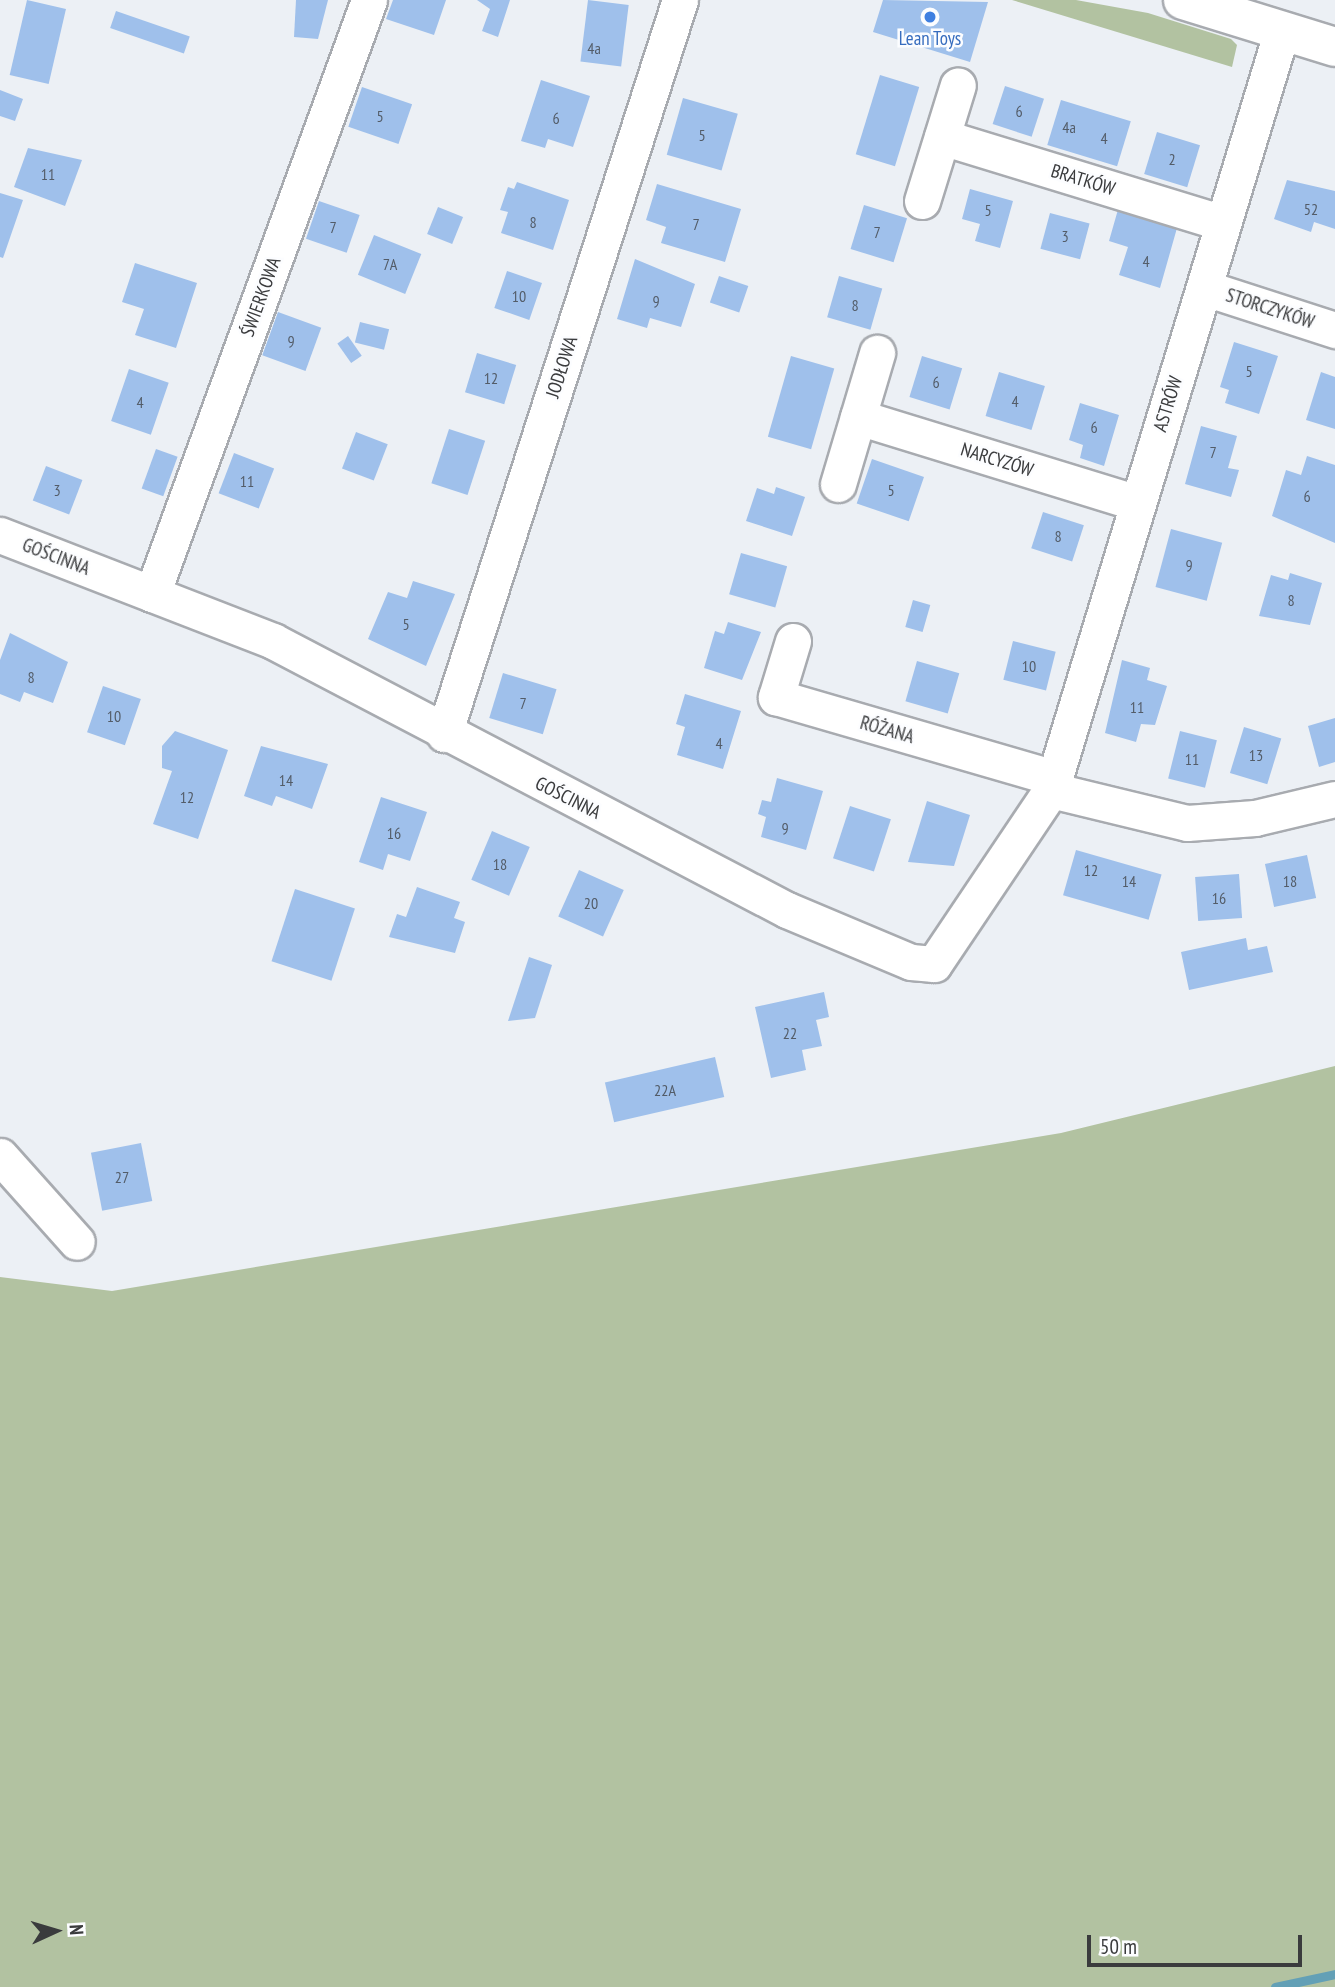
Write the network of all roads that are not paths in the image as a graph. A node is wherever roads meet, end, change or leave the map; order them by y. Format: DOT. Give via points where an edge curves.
graph roads {
  1 [pos="369,0"];
  2 [pos="680,0"];
  3 [pos="1183,0"];
  4 [pos="1282,30"];
  5 [pos="1335,47"];
  6 [pos="958,85"];
  7 [pos="942,137"];
  8 [pos="922,201"];
  9 [pos="1223,223"];
  10 [pos="1205,288"];
  11 [pos="1335,330"];
  12 [pos="877,353"];
  13 [pos="858,417"];
  14 [pos="838,484"];
  15 [pos="1137,503"];
  16 [pos="0,535"];
  17 [pos="152,594"];
  18 [pos="793,641"];
  19 [pos="444,734"];
  20 [pos="1052,784"];
  21 [pos="1335,799"];
  22 [pos="0,1156"];
  23 [pos="77,1242"];
  1 -- 17 [label="street, ŚWIERKOWA"];
  2 -- 19 [label="street, JODŁOWA"];
  3 -- 4 [label="street"];
  4 -- 5 [label="street"];
  4 -- 9 [label="street, ASTRÓW"];
  6 -- 7 [label="street"];
  7 -- 8 [label="street"];
  7 -- 9 [label="street, BRATKÓW"];
  9 -- 10 [label="street, ASTRÓW"];
  10 -- 11 [label="street, STORCZYKÓW"];
  10 -- 15 [label="street, ASTRÓW"];
  12 -- 13 [label="street"];
  13 -- 14 [label="street"];
  13 -- 15 [label="street, NARCYZÓW"];
  15 -- 20 [label="street, ASTRÓW"];
  16 -- 17 [label="street, GOŚCINNA"];
  17 -- 19 [label="street, GOŚCINNA" via="303,655"];
  18 -- 20 [label="street, RÓŻANA" via="776,698"];
  19 -- 20 [label="street, GOŚCINNA" via="798,915 924,966 947,953"];
  20 -- 21 [label="street, RÓŻANA" via="1187,823 1255,818"];
  22 -- 23 [label="street"];
}
